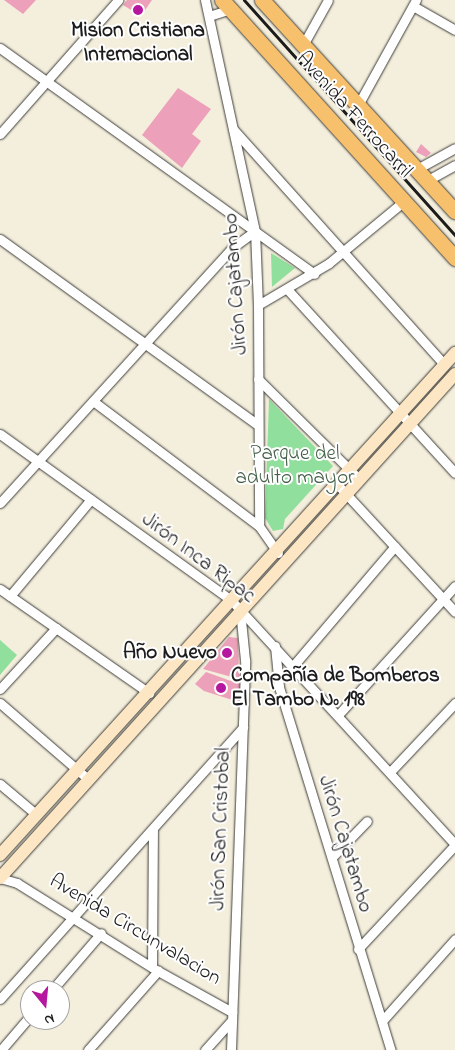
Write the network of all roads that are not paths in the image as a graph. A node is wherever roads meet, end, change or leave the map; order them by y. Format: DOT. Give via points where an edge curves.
graph roads {
  1 [pos="118,0"];
  2 [pos="205,0"];
  3 [pos="262,0"];
  4 [pos="328,0"];
  5 [pos="414,3"];
  6 [pos="226,4"];
  7 [pos="209,16"];
  8 [pos="455,30"];
  9 [pos="303,45"];
  10 [pos="0,48"];
  11 [pos="46,81"];
  12 [pos="358,105"];
  13 [pos="232,128"];
  14 [pos="0,134"];
  15 [pos="455,148"];
  16 [pos="455,165"];
  17 [pos="422,174"];
  18 [pos="403,202"];
  19 [pos="455,211"];
  20 [pos="255,231"];
  21 [pos="0,239"];
  22 [pos="343,252"];
  23 [pos="455,258"];
  24 [pos="314,274"];
  25 [pos="287,288"];
  26 [pos="258,306"];
  27 [pos="145,342"];
  28 [pos="455,353"];
  29 [pos="445,365"];
  30 [pos="455,374"];
  31 [pos="258,379"];
  32 [pos="93,401"];
  33 [pos="403,413"];
  34 [pos="411,424"];
  35 [pos="258,425"];
  36 [pos="0,434"];
  37 [pos="38,461"];
  38 [pos="350,470"];
  39 [pos="455,473"];
  40 [pos="360,479"];
  41 [pos="342,489"];
  42 [pos="91,499"];
  43 [pos="0,503"];
  44 [pos="259,526"];
  45 [pos="395,546"];
  46 [pos="281,556"];
  47 [pos="455,586"];
  48 [pos="0,589"];
  49 [pos="10,596"];
  50 [pos="443,599"];
  51 [pos="236,605"];
  52 [pos="455,612"];
  53 [pos="56,628"];
  54 [pos="275,646"];
  55 [pos="293,666"];
  56 [pos="0,689"];
  57 [pos="148,693"];
  58 [pos="0,703"];
  59 [pos="455,703"];
  60 [pos="338,715"];
  61 [pos="243,727"];
  62 [pos="390,772"];
  63 [pos="83,775"];
  64 [pos="0,784"];
  65 [pos="37,815"];
  66 [pos="367,821"];
  67 [pos="153,830"];
  68 [pos="455,844"];
  69 [pos="0,856"];
  70 [pos="332,857"];
  71 [pos="2,873"];
  72 [pos="74,917"];
  73 [pos="101,933"];
  74 [pos="455,939"];
  75 [pos="358,949"];
  76 [pos="155,969"];
  77 [pos="61,980"];
  78 [pos="0,998"];
  79 [pos="232,1016"];
  80 [pos="382,1021"];
  81 [pos="20,1028"];
  82 [pos="1,1050"];
  83 [pos="88,1050"];
  84 [pos="206,1050"];
  85 [pos="232,1050"];
  86 [pos="391,1050"];
  1 -- 11 [label="street"];
  2 -- 7 [label="street, Jirón Cajatambo"];
  3 -- 9 [label="main road, Avenida Ferrocarril"];
  4 -- 9 [label="street"];
  5 -- 8 [label="street"];
  5 -- 12 [label="street"];
  6 -- 7 [label="street"];
  6 -- 18 [label="main road, Avenida Ferrocarril"];
  7 -- 13 [label="street, Jirón Cajatambo"];
  9 -- 12 [label="main road, Avenida Ferrocarril"];
  10 -- 11 [label="street"];
  11 -- 14 [label="street"];
  11 -- 20 [label="street"];
  12 -- 17 [label="main road, Avenida Ferrocarril"];
  13 -- 20 [label="street, Jirón Cajatambo"];
  13 -- 22 [label="street"];
  15 -- 17 [label="street"];
  16 -- 17 [label="street"];
  17 -- 19 [label="main road, Avenida Ferrocarril"];
  18 -- 22 [label="street"];
  18 -- 23 [label="main road, Avenida Ferrocarril"];
  20 -- 24 [label="street"];
  20 -- 26 [label="street, Jirón Cajatambo"];
  20 -- 27 [label="street" via="233,247"];
  21 -- 27 [label="street"];
  22 -- 24 [label="street"];
  22 -- 29 [label="street"];
  24 -- 25 [label="street"];
  25 -- 26 [label="street"];
  25 -- 33 [label="street"];
  26 -- 31 [label="street, Jirón Cajatambo"];
  27 -- 32 [label="street"];
  27 -- 35 [label="street"];
  28 -- 29 [label="main road"];
  29 -- 33 [label="main road"];
  30 -- 34 [label="main road"];
  31 -- 35 [label="street, Jirón Cajatambo"];
  31 -- 38 [label="street"];
  32 -- 37 [label="street"];
  32 -- 44 [label="street"];
  33 -- 34 [label="street"];
  33 -- 38 [label="main road"];
  34 -- 39 [label="street"];
  34 -- 40 [label="main road"];
  35 -- 44 [label="street, Jirón Cajatambo"];
  36 -- 37 [label="street, Jirón Inca Ripac"];
  37 -- 42 [label="street, Jirón Inca Ripac"];
  37 -- 43 [label="street"];
  38 -- 40 [label="street"];
  38 -- 41 [label="main road"];
  40 -- 41 [label="main road"];
  41 -- 45 [label="street"];
  41 -- 46 [label="main road"];
  42 -- 49 [label="street"];
  42 -- 51 [label="street, Jirón Inca Ripac"];
  44 -- 46 [label="street"];
  45 -- 50 [label="street"];
  45 -- 55 [label="street"];
  46 -- 51 [label="main road"];
  47 -- 50 [label="street"];
  48 -- 49 [label="street"];
  49 -- 53 [label="street"];
  50 -- 52 [label="street"];
  50 -- 60 [label="street"];
  51 -- 54 [label="street, Jirón Inca Ripac"];
  51 -- 57 [label="main road"];
  51 -- 61 [label="street, Jirón San Cristobal" via="245,660"];
  51 -- 63 [label="main road"];
  53 -- 56 [label="street"];
  53 -- 57 [label="street"];
  54 -- 55 [label="street, Jirón Inca Ripac"];
  54 -- 70 [label="street, Jirón Cajatambo" via="279,687"];
  55 -- 60 [label="street, Jirón Inca Ripac"];
  57 -- 63 [label="main road"];
  58 -- 63 [label="street"];
  59 -- 62 [label="street"];
  60 -- 62 [label="street, Jirón Inca Ripac"];
  61 -- 67 [label="street"];
  61 -- 79 [label="street, Jirón San Cristobal"];
  62 -- 68 [label="street, Jirón Inca Ripac"];
  63 -- 65 [label="main road"];
  63 -- 71 [label="main road"];
  64 -- 65 [label="street"];
  65 -- 69 [label="main road"];
  66 -- 70 [label="street"];
  67 -- 72 [label="street"];
  67 -- 76 [label="street"];
  68 -- 75 [label="street"];
  70 -- 75 [label="street, Jirón Cajatambo"];
  71 -- 72 [label="street, Avenida Circunvalacion"];
  72 -- 73 [label="street, Avenida Circunvalacion"];
  72 -- 78 [label="street"];
  73 -- 76 [label="street, Avenida Circunvalacion"];
  73 -- 77 [label="street"];
  74 -- 80 [label="street"];
  75 -- 80 [label="street, Jirón Cajatambo"];
  76 -- 79 [label="street, Avenida Circunvalacion"];
  76 -- 83 [label="street"];
  79 -- 84 [label="street"];
  79 -- 85 [label="street, Jirón San Cristobal"];
  80 -- 86 [label="street, Jirón Cajatambo"];
  81 -- 82 [label="street"];
}
